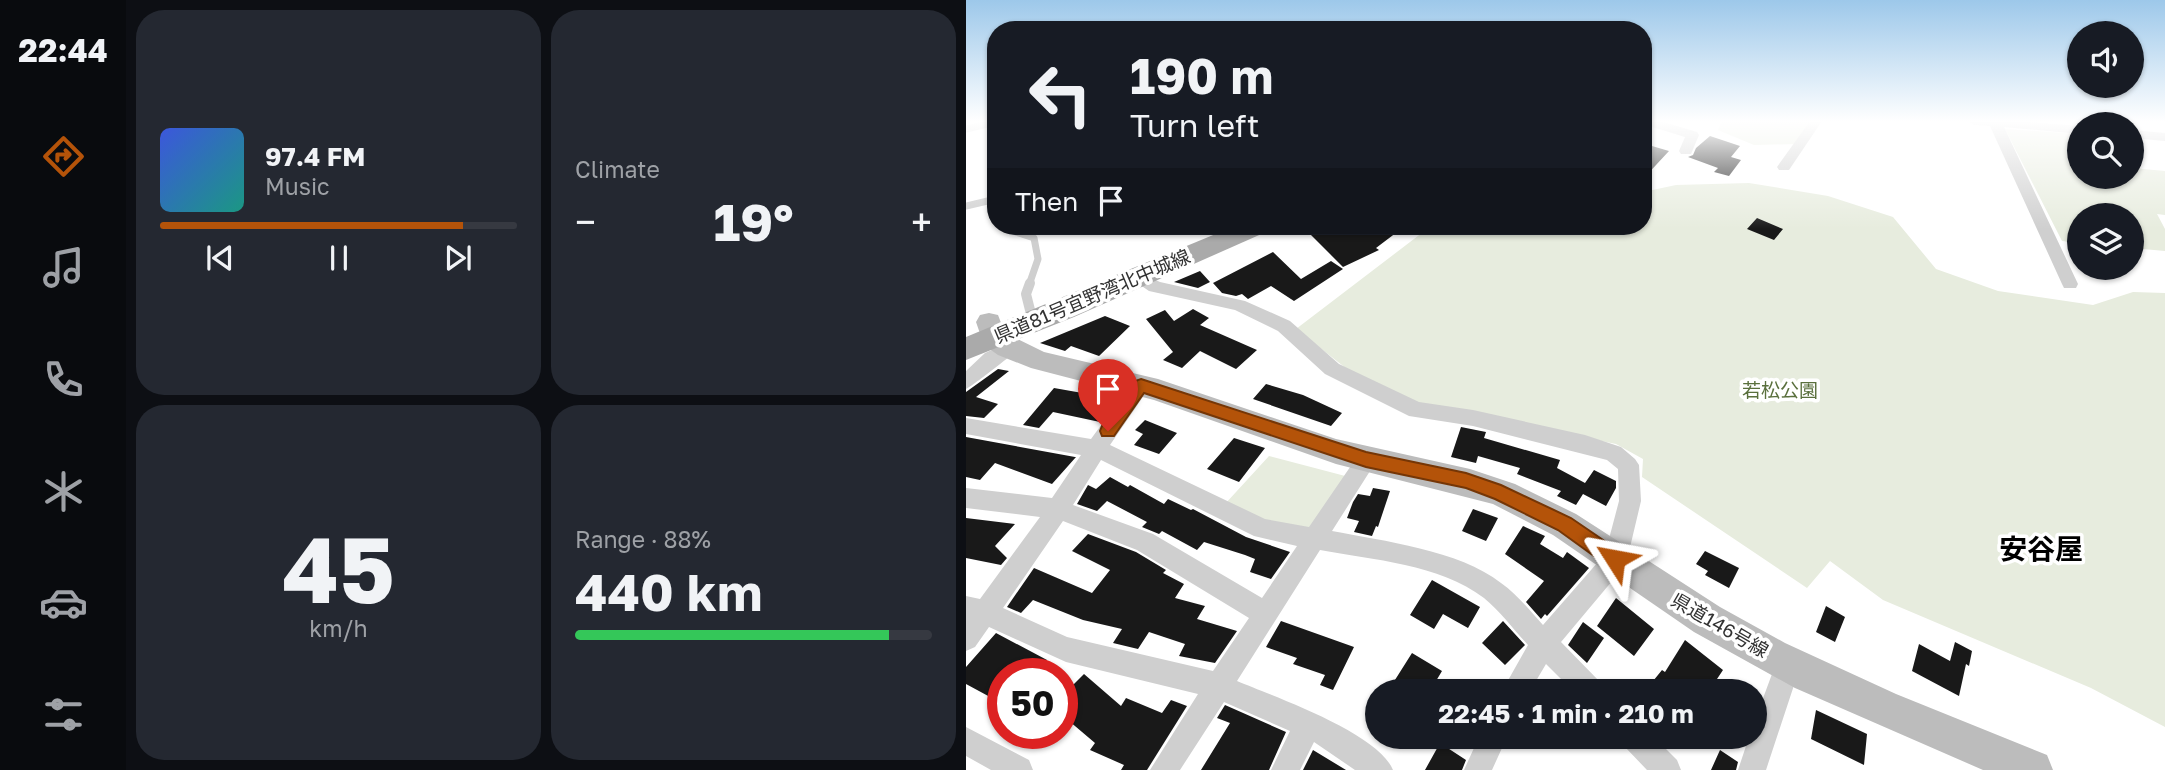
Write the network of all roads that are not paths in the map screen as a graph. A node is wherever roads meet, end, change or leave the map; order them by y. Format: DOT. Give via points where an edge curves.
graph roads {
  1 [pos="1791,157"];
  2 [pos="2011,157"];
  3 [pos="1784,167"];
  4 [pos="987,201"];
  5 [pos="966,206"];
  6 [pos="1023,235"];
  7 [pos="1210,235"];
  8 [pos="1236,235"];
  9 [pos="1138,278"];
  10 [pos="2070,284"];
  11 [pos="1030,315"];
  12 [pos="985,338"];
  13 [pos="966,382"];
  14 [pos="1141,385"];
  15 [pos="966,426"];
  16 [pos="1096,449"];
  17 [pos="1366,460"];
  18 [pos="966,498"];
  19 [pos="1058,509"];
  20 [pos="1315,538"];
  21 [pos="1615,559"];
  22 [pos="975,610"];
  23 [pos="1265,614"];
  24 [pos="966,638"];
  25 [pos="1544,643"];
  26 [pos="1788,664"];
  27 [pos="1522,679"];
  28 [pos="1579,679"];
  29 [pos="1219,685"];
  30 [pos="1308,725"];
  31 [pos="966,741"];
  32 [pos="1488,749"];
  33 [pos="1647,749"];
  34 [pos="1018,770"];
  35 [pos="1164,770"];
  36 [pos="1285,770"];
  37 [pos="1379,770"];
  38 [pos="1478,770"];
  39 [pos="1667,770"];
  40 [pos="1752,770"];
  41 [pos="2032,770"];
  1 -- 3 [label="street"];
  2 -- 10 [label="street"];
  4 -- 5 [label="lane"];
  6 -- 11 [label="lane" via="1034,239 1038,260 1026,294"];
  7 -- 11 [label="main road, 県道81号宜野湾北中城線" via="1177,244"];
  8 -- 9 [label="main road, 県道81号宜野湾北中城線"];
  9 -- 11 [label="main road, 県道81号宜野湾北中城線"];
  9 -- 21 [label="street" via="1154,288 1239,305 1284,327 1332,369 1416,410 1473,418 1614,453 1628,465 1630,502"];
  11 -- 12 [label="main road, 県道81号宜野湾北中城線"];
  12 -- 13 [label="street" via="992,358"];
  12 -- 14 [label="main road, 県道146号線" via="1024,356"];
  14 -- 16 [label="street"];
  14 -- 17 [label="main road, 県道146号線"];
  15 -- 16 [label="street"];
  16 -- 19 [label="street"];
  16 -- 20 [label="street" via="1262,529"];
  17 -- 20 [label="street"];
  17 -- 21 [label="main road, 県道146号線" via="1501,493 1564,524"];
  18 -- 19 [label="street"];
  19 -- 22 [label="street"];
  19 -- 23 [label="street" via="1145,542"];
  20 -- 23 [label="street"];
  20 -- 25 [label="street" via="1418,558 1459,573 1492,590"];
  21 -- 25 [label="street"];
  21 -- 26 [label="main road, 県道146号線" via="1737,638"];
  22 -- 24 [label="street"];
  22 -- 29 [label="street" via="1066,649"];
  23 -- 29 [label="street"];
  25 -- 27 [label="street"];
  25 -- 28 [label="street"];
  26 -- 40 [label="street"];
  26 -- 41 [label="main road, 県道146号線"];
  29 -- 30 [label="street"];
  29 -- 35 [label="street"];
  30 -- 36 [label="street"];
  30 -- 37 [label="street" via="1334,737"];
  31 -- 34 [label="street"];
  32 -- 38 [label="street"];
  33 -- 39 [label="street"];
}
